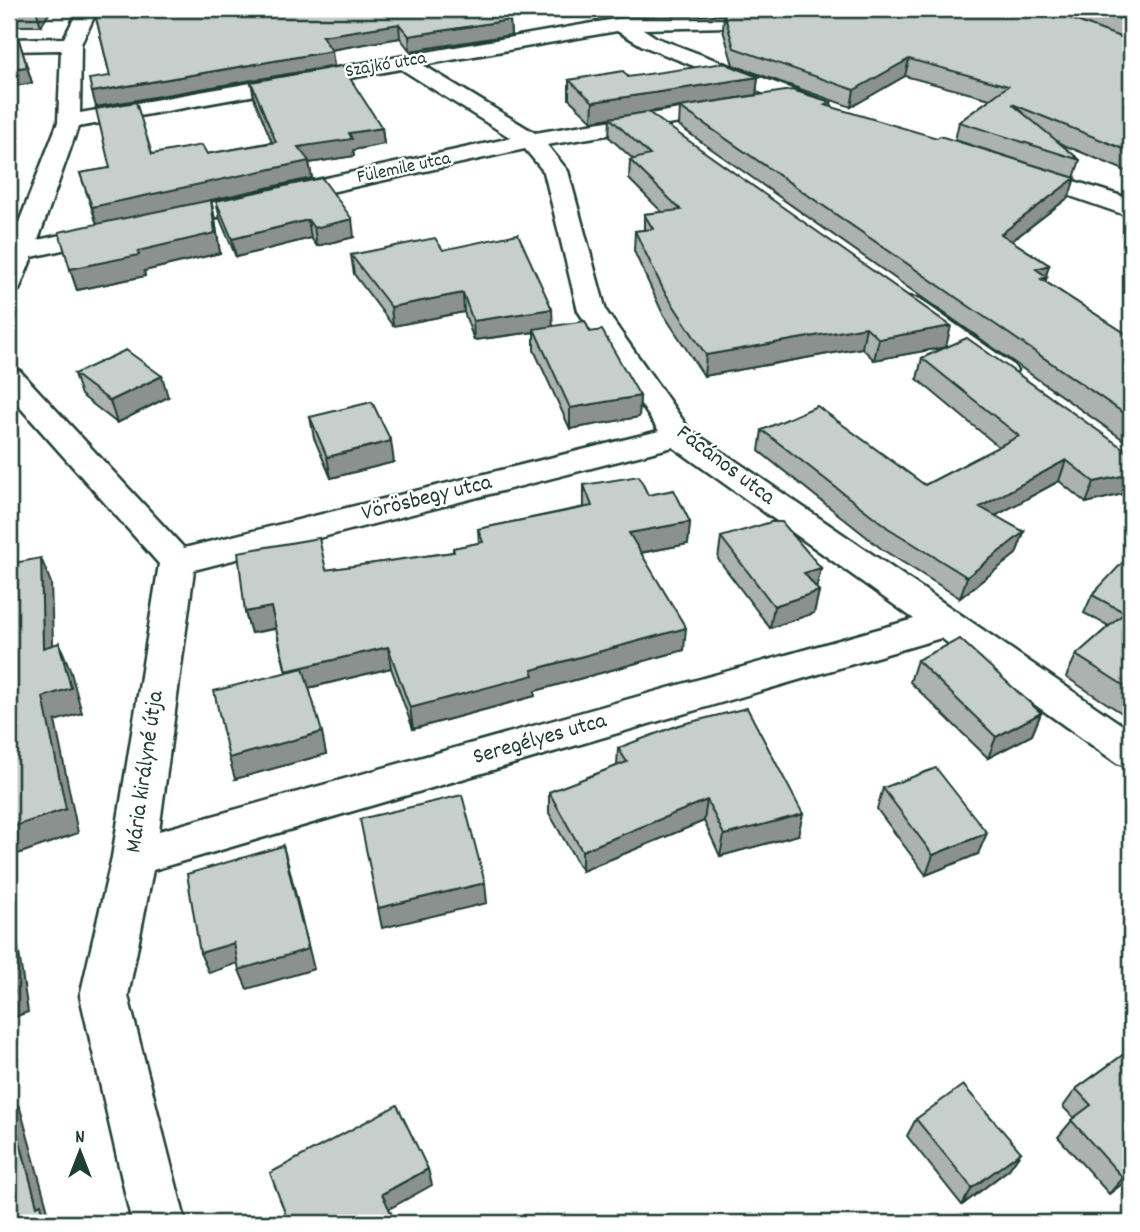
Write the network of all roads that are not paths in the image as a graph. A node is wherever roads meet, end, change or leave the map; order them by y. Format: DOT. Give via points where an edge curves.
graph roads {
  1 [pos="88,9"];
  2 [pos="617,17"];
  3 [pos="786,20"];
  4 [pos="12,42"];
  5 [pos="71,44"];
  6 [pos="405,63"];
  7 [pos="790,98"];
  8 [pos="844,115"];
  9 [pos="652,121"];
  10 [pos="69,122"];
  11 [pos="531,141"];
  12 [pos="685,145"];
  13 [pos="1003,166"];
  14 [pos="1128,205"];
  15 [pos="19,252"];
  16 [pos="9,285"];
  17 [pos="886,288"];
  18 [pos="9,377"];
  19 [pos="1020,383"];
  20 [pos="678,436"];
  21 [pos="177,562"];
  22 [pos="946,623"];
  23 [pos="1131,752"];
  24 [pos="134,857"];
  25 [pos="159,1223"];
  1 -- 5 [label="street"];
  2 -- 3 [label="street, Szajkó utca"];
  2 -- 6 [label="street, Szajkó utca"];
  2 -- 7 [label="street" via="650,42"];
  4 -- 5 [label="street"];
  5 -- 10 [label="street"];
  6 -- 10 [label="street, Szajkó utca"];
  6 -- 11 [label="street, Fácános utca"];
  7 -- 8 [label="street"];
  7 -- 9 [label="street, Fülemile utca"];
  9 -- 11 [label="street, Fülemile utca"];
  9 -- 12 [label="street"];
  10 -- 15 [label="street"];
  11 -- 15 [label="street, Fülemile utca"];
  11 -- 20 [label="street, Fácános utca" via="556,171 592,311"];
  13 -- 14 [label="street"];
  15 -- 16 [label="street"];
  17 -- 19 [label="street"];
  18 -- 21 [label="street"];
  20 -- 21 [label="street, Vörösbegy utca"];
  20 -- 22 [label="street, Fácános utca"];
  21 -- 24 [label="street, Mária királyné útja"];
  22 -- 23 [label="street, Fácános utca"];
  22 -- 24 [label="street, Seregélyes utca"];
  24 -- 25 [label="street, Mária királyné útja" via="104,996"];
}
